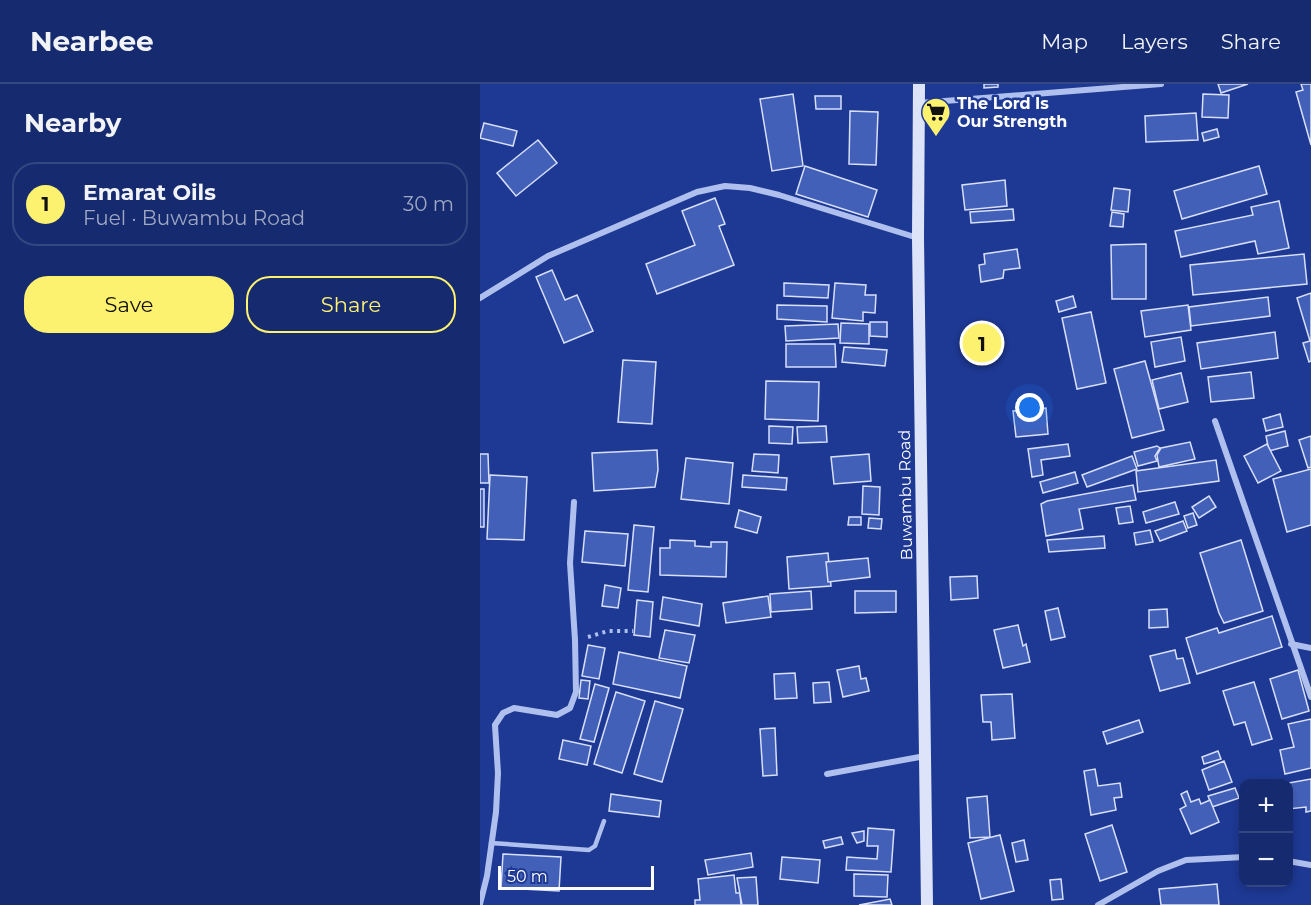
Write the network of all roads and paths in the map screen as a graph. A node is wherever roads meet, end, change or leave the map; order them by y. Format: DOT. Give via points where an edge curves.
graph roads {
  1 [pos="919,84"];
  2 [pos="1161,84"];
  3 [pos="919,104"];
  4 [pos="918,238"];
  5 [pos="480,298"];
  6 [pos="1215,421"];
  7 [pos="574,502"];
  8 [pos="633,631"];
  9 [pos="575,640"];
  10 [pos="1291,644"];
  11 [pos="1311,648"];
  12 [pos="1311,697"];
  13 [pos="925,756"];
  14 [pos="827,774"];
  15 [pos="604,821"];
  16 [pos="491,843"];
  17 [pos="1239,857"];
  18 [pos="1293,862"];
  19 [pos="1311,865"];
  20 [pos="480,904"];
  21 [pos="927,905"];
  22 [pos="1098,905"];
  1 -- 3 [label="street, Buwambu Road"];
  2 -- 3 [label="street"];
  3 -- 4 [label="street, Buwambu Road"];
  4 -- 5 [label="street" via="779,195 726,186 697,192 548,256"];
  4 -- 13 [label="street, Buwambu Road"];
  6 -- 10 [label="street"];
  7 -- 9 [label="street" via="570,563"];
  8 -- 9 [label="path" via="608,631"];
  9 -- 16 [label="street" via="576,692 570,708 557,715 514,708 503,713 495,725 498,773"];
  10 -- 11 [label="street"];
  10 -- 12 [label="street"];
  13 -- 14 [label="street"];
  13 -- 21 [label="street, Buwambu Road"];
  15 -- 16 [label="lane" via="595,846 589,850"];
  16 -- 20 [label="street"];
  17 -- 22 [label="street" via="1186,860"];
  18 -- 19 [label="street"];
}
